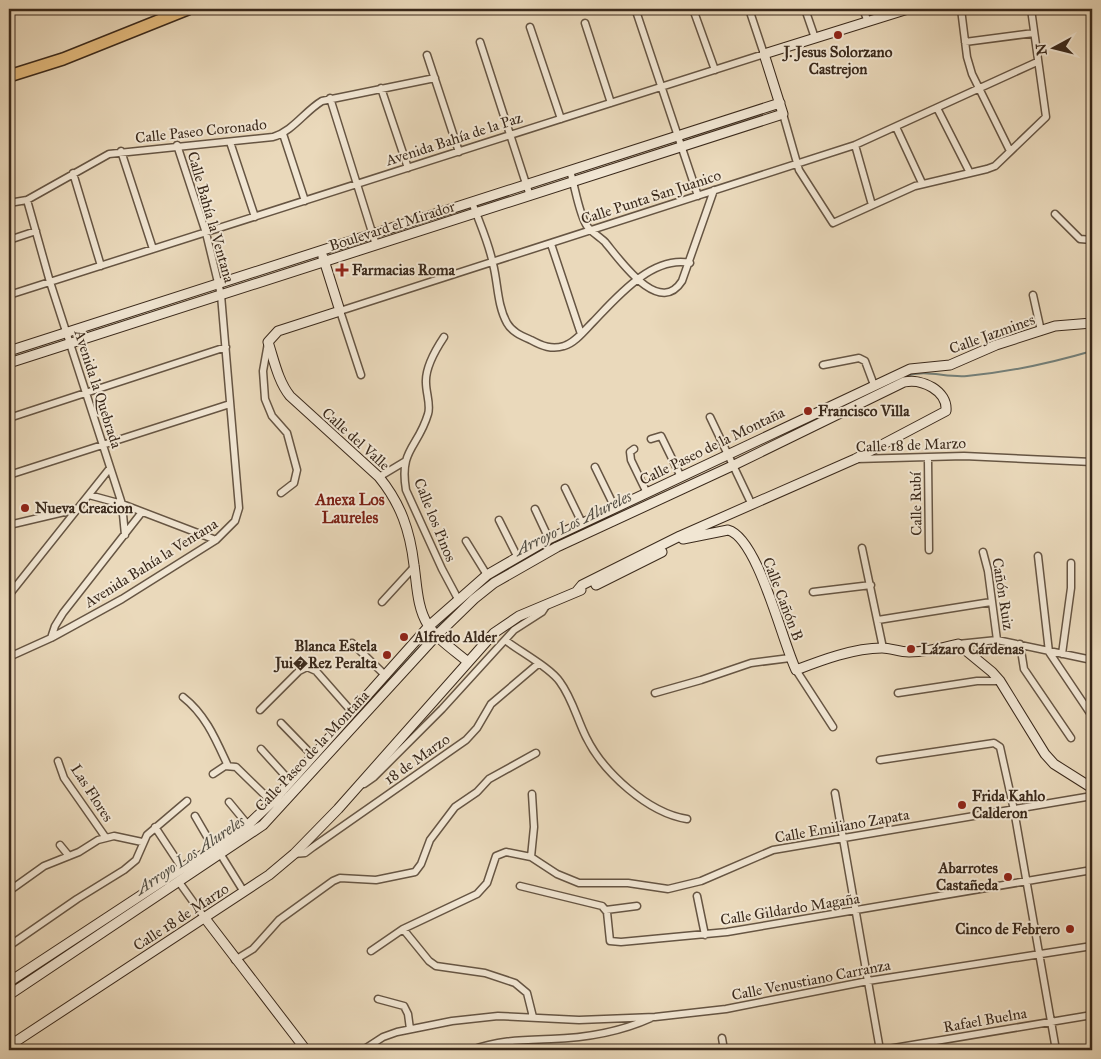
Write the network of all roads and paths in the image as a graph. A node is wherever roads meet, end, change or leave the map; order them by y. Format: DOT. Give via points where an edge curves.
graph roads {
  1 [pos="174,9"];
  2 [pos="188,9"];
  3 [pos="694,9"];
  4 [pos="749,9"];
  5 [pos="805,9"];
  6 [pos="863,9"];
  7 [pos="908,9"];
  8 [pos="961,9"];
  9 [pos="1031,9"];
  10 [pos="637,14"];
  11 [pos="868,22"];
  12 [pos="585,23"];
  13 [pos="530,28"];
  14 [pos="1034,33"];
  15 [pos="815,38"];
  16 [pos="480,42"];
  17 [pos="965,42"];
  18 [pos="764,54"];
  19 [pos="427,55"];
  20 [pos="1037,62"];
  21 [pos="9,69"];
  22 [pos="715,70"];
  23 [pos="9,76"];
  24 [pos="435,78"];
  25 [pos="662,87"];
  26 [pos="380,88"];
  27 [pos="978,88"];
  28 [pos="330,98"];
  29 [pos="611,103"];
  30 [pos="780,103"];
  31 [pos="937,108"];
  32 [pos="783,114"];
  33 [pos="561,119"];
  34 [pos="896,127"];
  35 [pos="283,134"];
  36 [pos="510,135"];
  37 [pos="678,136"];
  38 [pos="230,142"];
  39 [pos="855,145"];
  40 [pos="177,146"];
  41 [pos="682,147"];
  42 [pos="121,151"];
  43 [pos="1010,151"];
  44 [pos="459,152"];
  45 [pos="797,165"];
  46 [pos="408,168"];
  47 [pos="570,171"];
  48 [pos="73,173"];
  49 [pos="970,174"];
  50 [pos="574,182"];
  51 [pos="922,183"];
  52 [pos="357,184"];
  53 [pos="526,185"];
  54 [pos="714,190"];
  55 [pos="530,196"];
  56 [pos="698,196"];
  57 [pos="27,200"];
  58 [pos="305,201"];
  59 [pos="472,202"];
  60 [pos="9,203"];
  61 [pos="872,205"];
  62 [pos="476,213"];
  63 [pos="1055,214"];
  64 [pos="255,217"];
  65 [pos="36,231"];
  66 [pos="592,231"];
  67 [pos="206,233"];
  68 [pos="373,234"];
  69 [pos="9,240"];
  70 [pos="1092,240"];
  71 [pos="551,244"];
  72 [pos="376,245"];
  73 [pos="153,249"];
  74 [pos="321,252"];
  75 [pos="324,262"];
  76 [pos="493,262"];
  77 [pos="690,263"];
  78 [pos="101,266"];
  79 [pos="639,279"];
  80 [pos="50,282"];
  81 [pos="218,284"];
  82 [pos="9,295"];
  83 [pos="221,295"];
  84 [pos="1033,295"];
  85 [pos="340,311"];
  86 [pos="1092,323"];
  87 [pos="1041,331"];
  88 [pos="68,333"];
  89 [pos="581,334"];
  90 [pos="444,337"];
  91 [pos="268,342"];
  92 [pos="71,343"];
  93 [pos="226,347"];
  94 [pos="9,351"];
  95 [pos="9,363"];
  96 [pos="823,365"];
  97 [pos="361,375"];
  98 [pos="874,385"];
  99 [pos="87,392"];
  100 [pos="230,404"];
  101 [pos="710,417"];
  102 [pos="9,418"];
  103 [pos="651,439"];
  104 [pos="103,443"];
  105 [pos="634,449"];
  106 [pos="928,458"];
  107 [pos="855,459"];
  108 [pos="729,460"];
  109 [pos="404,462"];
  110 [pos="1092,462"];
  111 [pos="595,467"];
  112 [pos="110,468"];
  113 [pos="9,474"];
  114 [pos="379,477"];
  115 [pos="681,477"];
  116 [pos="565,488"];
  117 [pos="282,493"];
  118 [pos="647,493"];
  119 [pos="89,495"];
  120 [pos="122,504"];
  121 [pos="752,505"];
  122 [pos="616,508"];
  123 [pos="77,509"];
  124 [pos="535,509"];
  125 [pos="142,512"];
  126 [pos="498,520"];
  127 [pos="582,523"];
  128 [pos="9,525"];
  129 [pos="125,535"];
  130 [pos="683,536"];
  131 [pos="548,539"];
  132 [pos="216,540"];
  133 [pos="466,541"];
  134 [pos="862,548"];
  135 [pos="929,550"];
  136 [pos="984,552"];
  137 [pos="517,556"];
  138 [pos="1038,556"];
  139 [pos="1071,563"];
  140 [pos="414,566"];
  141 [pos="487,575"];
  142 [pos="871,585"];
  143 [pos="813,592"];
  144 [pos="9,595"];
  145 [pos="458,599"];
  146 [pos="382,602"];
  147 [pos="991,602"];
  148 [pos="546,606"];
  149 [pos="878,620"];
  150 [pos="433,631"];
  151 [pos="51,638"];
  152 [pos="505,640"];
  153 [pos="997,640"];
  154 [pos="352,643"];
  155 [pos="958,644"];
  156 [pos="1020,644"];
  157 [pos="883,648"];
  158 [pos="1049,652"];
  159 [pos="1062,654"];
  160 [pos="9,657"];
  161 [pos="790,658"];
  162 [pos="1092,660"];
  163 [pos="468,662"];
  164 [pos="538,664"];
  165 [pos="796,670"];
  166 [pos="386,676"];
  167 [pos="1000,681"];
  168 [pos="655,693"];
  169 [pos="898,693"];
  170 [pos="183,696"];
  171 [pos="260,710"];
  172 [pos="352,712"];
  173 [pos="1092,716"];
  174 [pos="281,723"];
  175 [pos="833,727"];
  176 [pos="1070,738"];
  177 [pos="261,749"];
  178 [pos="536,753"];
  179 [pos="314,756"];
  180 [pos="880,760"];
  181 [pos="58,761"];
  182 [pos="228,766"];
  183 [pos="213,774"];
  184 [pos="290,781"];
  185 [pos="1092,788"];
  186 [pos="352,792"];
  187 [pos="835,793"];
  188 [pos="532,794"];
  189 [pos="1092,796"];
  190 [pos="187,802"];
  191 [pos="229,802"];
  192 [pos="272,802"];
  193 [pos="1014,810"];
  194 [pos="195,816"];
  195 [pos="687,819"];
  196 [pos="248,825"];
  197 [pos="156,827"];
  198 [pos="106,838"];
  199 [pos="843,838"];
  200 [pos="142,842"];
  201 [pos="60,845"];
  202 [pos="213,847"];
  203 [pos="294,854"];
  204 [pos="221,855"];
  205 [pos="69,856"];
  206 [pos="531,856"];
  207 [pos="182,868"];
  208 [pos="1092,870"];
  209 [pos="179,882"];
  210 [pos="1026,882"];
  211 [pos="520,886"];
  212 [pos="9,891"];
  213 [pos="244,892"];
  214 [pos="697,896"];
  215 [pos="637,906"];
  216 [pos="606,910"];
  217 [pos="856,911"];
  218 [pos="204,917"];
  219 [pos="403,929"];
  220 [pos="705,935"];
  221 [pos="9,946"];
  222 [pos="1092,946"];
  223 [pos="371,951"];
  224 [pos="1040,954"];
  225 [pos="236,960"];
  226 [pos="868,981"];
  227 [pos="9,982"];
  228 [pos="9,995"];
  229 [pos="378,999"];
  230 [pos="1092,1015"];
  231 [pos="533,1017"];
  232 [pos="655,1017"];
  233 [pos="1051,1022"];
  234 [pos="410,1029"];
  235 [pos="722,1038"];
  236 [pos="9,1046"];
  237 [pos="306,1050"];
  238 [pos="363,1050"];
  239 [pos="472,1050"];
  240 [pos="724,1050"];
  241 [pos="881,1050"];
  242 [pos="1056,1050"];
  1 -- 21 [label="highway" via="88,43"];
  2 -- 23 [label="highway" via="63,59"];
  3 -- 22 [label="street"];
  4 -- 18 [label="street"];
  5 -- 15 [label="street"];
  6 -- 11 [label="street"];
  7 -- 11 [label="main road, Avenida Bahía de la Paz"];
  8 -- 17 [label="street"];
  9 -- 14 [label="street"];
  10 -- 25 [label="street"];
  11 -- 15 [label="main road, Avenida Bahía de la Paz"];
  12 -- 29 [label="street"];
  13 -- 33 [label="street"];
  14 -- 17 [label="street"];
  14 -- 20 [label="street"];
  15 -- 18 [label="main road, Avenida Bahía de la Paz"];
  16 -- 36 [label="street"];
  17 -- 27 [label="street" via="969,66"];
  18 -- 22 [label="street, Avenida Bahía de la Paz"];
  18 -- 30 [label="main road"];
  19 -- 24 [label="street"];
  20 -- 27 [label="street, Calle Punta San Juanico"];
  20 -- 43 [label="street" via="1045,120"];
  22 -- 25 [label="street, Avenida Bahía de la Paz"];
  24 -- 26 [label="street, Calle Paseo Coronado"];
  24 -- 44 [label="street"];
  25 -- 29 [label="street, Avenida Bahía de la Paz"];
  25 -- 37 [label="street"];
  26 -- 28 [label="street, Calle Paseo Coronado"];
  26 -- 46 [label="street"];
  27 -- 31 [label="street, Calle Punta San Juanico"];
  27 -- 43 [label="street"];
  28 -- 35 [label="street, Calle Paseo Coronado" via="313,106"];
  28 -- 52 [label="street"];
  29 -- 33 [label="street, Avenida Bahía de la Paz"];
  30 -- 32 [label="main road"];
  30 -- 37 [label="main road, Boulevard el Mirador"];
  31 -- 34 [label="street, Calle Punta San Juanico"];
  31 -- 49 [label="street"];
  32 -- 41 [label="main road, Boulevard el Mirador"];
  32 -- 45 [label="street"];
  33 -- 36 [label="street, Avenida Bahía de la Paz"];
  34 -- 39 [label="street, Calle Punta San Juanico"];
  34 -- 51 [label="street"];
  35 -- 38 [label="street, Calle Paseo Coronado"];
  35 -- 58 [label="street"];
  36 -- 44 [label="street, Avenida Bahía de la Paz"];
  36 -- 53 [label="street"];
  37 -- 41 [label="street"];
  37 -- 47 [label="main road, Boulevard el Mirador"];
  38 -- 40 [label="street, Calle Paseo Coronado"];
  38 -- 64 [label="street"];
  39 -- 45 [label="street, Calle Punta San Juanico"];
  39 -- 61 [label="street"];
  40 -- 42 [label="street, Calle Paseo Coronado"];
  40 -- 67 [label="street, Calle Bahía la Ventana"];
  41 -- 50 [label="main road, Boulevard el Mirador"];
  41 -- 56 [label="street"];
  42 -- 48 [label="street, Calle Paseo Coronado"];
  42 -- 73 [label="street"];
  43 -- 49 [label="street" via="992,167"];
  44 -- 46 [label="street, Avenida Bahía de la Paz"];
  45 -- 54 [label="street, Calle Punta San Juanico"];
  45 -- 61 [label="street" via="833,223"];
  46 -- 52 [label="street, Avenida Bahía de la Paz"];
  47 -- 50 [label="street"];
  47 -- 53 [label="main road, Boulevard el Mirador"];
  48 -- 57 [label="street, Calle Paseo Coronado"];
  48 -- 78 [label="street"];
  49 -- 51 [label="street"];
  50 -- 55 [label="main road, Boulevard el Mirador"];
  50 -- 66 [label="street" via="586,224"];
  51 -- 61 [label="street"];
  52 -- 58 [label="street, Avenida Bahía de la Paz"];
  52 -- 68 [label="street"];
  53 -- 55 [label="street"];
  53 -- 59 [label="main road, Boulevard el Mirador"];
  54 -- 56 [label="street, Calle Punta San Juanico"];
  54 -- 77 [label="street"];
  55 -- 62 [label="main road, Boulevard el Mirador"];
  56 -- 66 [label="street, Calle Punta San Juanico"];
  57 -- 60 [label="street"];
  57 -- 65 [label="street, Avenida la Quebrada"];
  58 -- 64 [label="street, Avenida Bahía de la Paz"];
  59 -- 62 [label="street"];
  59 -- 68 [label="main road, Boulevard el Mirador"];
  62 -- 72 [label="main road, Boulevard el Mirador"];
  62 -- 76 [label="street"];
  63 -- 70 [label="street" via="1080,239"];
  64 -- 67 [label="street, Avenida Bahía de la Paz"];
  65 -- 69 [label="street"];
  65 -- 80 [label="street, Avenida la Quebrada"];
  66 -- 71 [label="street, Calle Punta San Juanico"];
  66 -- 79 [label="street"];
  67 -- 73 [label="street, Avenida Bahía de la Paz"];
  67 -- 81 [label="street, Calle Bahía la Ventana"];
  68 -- 72 [label="street"];
  68 -- 74 [label="main road, Boulevard el Mirador"];
  71 -- 76 [label="street, Calle Punta San Juanico"];
  71 -- 89 [label="street"];
  72 -- 75 [label="main road, Boulevard el Mirador"];
  73 -- 78 [label="street, Avenida Bahía de la Paz"];
  74 -- 75 [label="main road"];
  74 -- 81 [label="main road, Boulevard el Mirador"];
  75 -- 83 [label="main road, Boulevard el Mirador"];
  75 -- 85 [label="main road"];
  76 -- 85 [label="street, Calle Punta San Juanico"];
  76 -- 89 [label="street" via="501,307 513,330 553,348 565,346"];
  77 -- 79 [label="street" via="673,262"];
  77 -- 79 [label="street" via="682,281 673,291 663,294 654,291"];
  78 -- 80 [label="street, Avenida Bahía de la Paz"];
  79 -- 89 [label="street"];
  80 -- 82 [label="street, Avenida Bahía de la Paz"];
  80 -- 88 [label="street, Avenida la Quebrada"];
  81 -- 83 [label="street, Calle Bahía la Ventana"];
  81 -- 88 [label="main road, Boulevard el Mirador"];
  83 -- 92 [label="main road, Boulevard el Mirador"];
  83 -- 93 [label="street, Avenida Bahía la Ventana"];
  84 -- 87 [label="street"];
  85 -- 91 [label="main road, Calle Punta San Juanico" via="278,331"];
  85 -- 97 [label="street"];
  86 -- 87 [label="main road, Calle Jazmines" via="1055,326"];
  87 -- 98 [label="main road, Calle Jazmines" via="996,345 950,365 910,369"];
  88 -- 92 [label="street, Avenida la Quebrada"];
  88 -- 94 [label="main road, Boulevard el Mirador"];
  90 -- 109 [label="street, Calle los Pinos" via="436,348 427,374 428,414"];
  91 -- 114 [label="main road, Calle del Valle" via="284,388 290,396"];
  91 -- 117 [label="street" via="263,371 265,398 272,416 287,432 297,470 294,483"];
  92 -- 95 [label="main road, Boulevard el Mirador"];
  92 -- 99 [label="street, Avenida la Quebrada"];
  93 -- 99 [label="street"];
  93 -- 100 [label="street, Avenida Bahía la Ventana"];
  96 -- 98 [label="street" via="859,358 865,361"];
  98 -- 108 [label="main road, Calle Paseo de la Montaña"];
  99 -- 102 [label="street"];
  99 -- 104 [label="street, Avenida la Quebrada"];
  100 -- 104 [label="street"];
  100 -- 132 [label="street, Avenida Bahía la Ventana" via="239,508 235,522"];
  101 -- 108 [label="street"];
  103 -- 115 [label="street" via="661,436"];
  104 -- 112 [label="street, Avenida la Quebrada"];
  104 -- 113 [label="street"];
  105 -- 118 [label="street" via="630,456"];
  106 -- 107 [label="street, Calle 18 de Marzo"];
  106 -- 110 [label="street, Calle 18 de Marzo" via="1004,457"];
  106 -- 135 [label="street, Calle Rubí"];
  107 -- 108 [label="main road" via="946,412 942,398 924,382 904,382"];
  107 -- 121 [label="main road, Calle 18 de Marzo"];
  108 -- 115 [label="main road, Calle Paseo de la Montaña"];
  108 -- 121 [label="street"];
  108 -- 150 [label="main road, Calle Paseo de la Montaña" via="529,561"];
  109 -- 114 [label="street"];
  109 -- 145 [label="street, Calle los Pinos" via="406,490"];
  111 -- 122 [label="street"];
  112 -- 119 [label="street"];
  112 -- 120 [label="street, Avenida la Quebrada"];
  114 -- 140 [label="main road, Calle del Valle" via="403,515"];
  115 -- 118 [label="main road, Calle Paseo de la Montaña"];
  116 -- 127 [label="street"];
  118 -- 122 [label="main road, Calle Paseo de la Montaña"];
  119 -- 120 [label="street"];
  119 -- 123 [label="street"];
  120 -- 125 [label="street"];
  120 -- 129 [label="street, Avenida la Quebrada"];
  121 -- 130 [label="main road, Calle 18 de Marzo"];
  122 -- 127 [label="main road, Calle Paseo de la Montaña"];
  123 -- 128 [label="street"];
  123 -- 144 [label="street"];
  124 -- 131 [label="street"];
  125 -- 129 [label="street"];
  125 -- 132 [label="street"];
  126 -- 137 [label="street"];
  127 -- 131 [label="main road, Calle Paseo de la Montaña"];
  129 -- 151 [label="street" via="63,613"];
  130 -- 148 [label="main road, Calle 18 de Marzo" via="653,558"];
  130 -- 161 [label="main road, Calle Cañón B" via="728,530 741,538 755,564"];
  131 -- 137 [label="main road, Calle Paseo de la Montaña"];
  132 -- 151 [label="street, Avenida Bahía la Ventana" via="122,599"];
  133 -- 141 [label="street"];
  134 -- 142 [label="street"];
  136 -- 147 [label="street, Cañón Ruiz"];
  137 -- 141 [label="main road, Calle Paseo de la Montaña"];
  138 -- 158 [label="street"];
  139 -- 159 [label="street"];
  140 -- 146 [label="street"];
  140 -- 150 [label="main road, Calle del Valle" via="420,604"];
  141 -- 145 [label="main road, Calle Paseo de la Montaña"];
  142 -- 143 [label="street"];
  142 -- 149 [label="street"];
  145 -- 150 [label="main road, Calle Paseo de la Montaña"];
  147 -- 149 [label="street"];
  147 -- 153 [label="street, Cañón Ruiz"];
  148 -- 152 [label="street, Calle 18 de Marzo"];
  148 -- 163 [label="main road, Calle 18 de Marzo" via="519,616 494,633"];
  149 -- 157 [label="street"];
  150 -- 163 [label="main road, Calle del Valle"];
  150 -- 166 [label="main road, Calle Paseo de la Montaña"];
  150 -- 204 [label="main road, Calle Paseo de la Montaña" via="278,810 255,832"];
  151 -- 160 [label="street, Avenida Bahía la Ventana"];
  152 -- 164 [label="street"];
  152 -- 186 [label="street, Calle 18 de Marzo" via="374,777"];
  153 -- 155 [label="street"];
  153 -- 156 [label="street"];
  154 -- 166 [label="street"];
  155 -- 157 [label="main road" via="907,652"];
  155 -- 167 [label="main road"];
  156 -- 158 [label="street"];
  156 -- 176 [label="street, Cañón Ruiz" via="1024,669"];
  157 -- 165 [label="main road" via="852,653"];
  158 -- 159 [label="street"];
  158 -- 173 [label="street"];
  159 -- 162 [label="street"];
  161 -- 165 [label="main road, Calle Cañón B"];
  161 -- 168 [label="street" via="751,663"];
  163 -- 186 [label="main road, Calle 18 de Marzo"];
  164 -- 195 [label="street" via="560,680 587,739 608,770 666,814"];
  164 -- 203 [label="street, 18 de Marzo" via="490,704 466,740 305,853"];
  165 -- 175 [label="street, Calle Cañón B"];
  166 -- 172 [label="main road, Calle Paseo de la Montaña"];
  167 -- 169 [label="street" via="977,681"];
  167 -- 185 [label="main road" via="1045,754 1054,764"];
  170 -- 182 [label="street" via="207,723"];
  171 -- 172 [label="street" via="307,667 316,671"];
  172 -- 179 [label="main road, Calle Paseo de la Montaña"];
  174 -- 179 [label="street"];
  177 -- 184 [label="street"];
  178 -- 225 [label="street" via="490,779 455,807 430,840 415,872 376,880 340,878 332,881 278,920 253,950"];
  179 -- 184 [label="main road, Calle Paseo de la Montaña"];
  180 -- 193 [label="street" via="997,744 1005,765"];
  181 -- 198 [label="street, Las Flores" via="64,778"];
  182 -- 183 [label="street"];
  182 -- 192 [label="street" via="236,767"];
  184 -- 192 [label="main road, Calle Paseo de la Montaña"];
  186 -- 203 [label="main road, Calle 18 de Marzo"];
  187 -- 199 [label="street"];
  188 -- 206 [label="street" via="534,827"];
  189 -- 193 [label="street, Calle Emiliano Zapata"];
  190 -- 197 [label="street"];
  191 -- 196 [label="street"];
  192 -- 196 [label="main road, Calle Paseo de la Montaña"];
  193 -- 199 [label="street, Calle Emiliano Zapata"];
  193 -- 210 [label="street"];
  194 -- 202 [label="street"];
  196 -- 202 [label="main road, Calle Paseo de la Montaña"];
  197 -- 200 [label="street"];
  197 -- 207 [label="street"];
  198 -- 200 [label="street" via="114,836"];
  198 -- 205 [label="street"];
  199 -- 206 [label="street, Calle Emiliano Zapata" via="773,850 701,881 668,889 628,883 579,883 557,874"];
  199 -- 217 [label="street"];
  200 -- 221 [label="street" via="136,860 124,870"];
  201 -- 205 [label="street"];
  202 -- 207 [label="main road, Calle Paseo de la Montaña"];
  203 -- 213 [label="main road, Calle 18 de Marzo"];
  204 -- 209 [label="main road, Calle Paseo de la Montaña"];
  204 -- 213 [label="street"];
  205 -- 212 [label="street" via="44,866"];
  206 -- 219 [label="street, Calle Emiliano Zapata" via="506,852 496,856 487,883 476,894"];
  207 -- 227 [label="main road, Calle Paseo de la Montaña"];
  208 -- 210 [label="street, Calle Gildardo Magaña"];
  209 -- 218 [label="street"];
  209 -- 228 [label="main road, Calle Paseo de la Montaña"];
  210 -- 217 [label="street, Calle Gildardo Magaña"];
  210 -- 224 [label="street"];
  211 -- 216 [label="street" via="602,906"];
  213 -- 218 [label="main road, Calle 18 de Marzo"];
  214 -- 220 [label="street"];
  215 -- 216 [label="street"];
  216 -- 220 [label="street, Calle Gildardo Magaña" via="610,941"];
  217 -- 220 [label="street, Calle Gildardo Magaña"];
  217 -- 226 [label="street"];
  218 -- 225 [label="main road"];
  218 -- 236 [label="main road, Calle 18 de Marzo"];
  219 -- 223 [label="street, Calle Emiliano Zapata"];
  219 -- 231 [label="street" via="436,966 485,973 515,983 527,993"];
  222 -- 224 [label="street, Calle Venustiano Carranza"];
  224 -- 226 [label="street, Calle Venustiano Carranza"];
  224 -- 233 [label="street"];
  225 -- 237 [label="main road"];
  226 -- 232 [label="street, Calle Venustiano Carranza" via="726,1009"];
  226 -- 241 [label="street"];
  229 -- 234 [label="street" via="404,1006"];
  230 -- 233 [label="street, Rafael Buelna"];
  231 -- 232 [label="street, Calle Venustiano Carranza" via="580,1020"];
  231 -- 234 [label="street, Calle Venustiano Carranza" via="479,1017"];
  232 -- 239 [label="street" via="639,1024 576,1038 504,1041"];
  233 -- 241 [label="street, Rafael Buelna"];
  233 -- 242 [label="street"];
  234 -- 238 [label="street, Calle Venustiano Carranza" via="383,1037"];
  235 -- 240 [label="street"];
}
